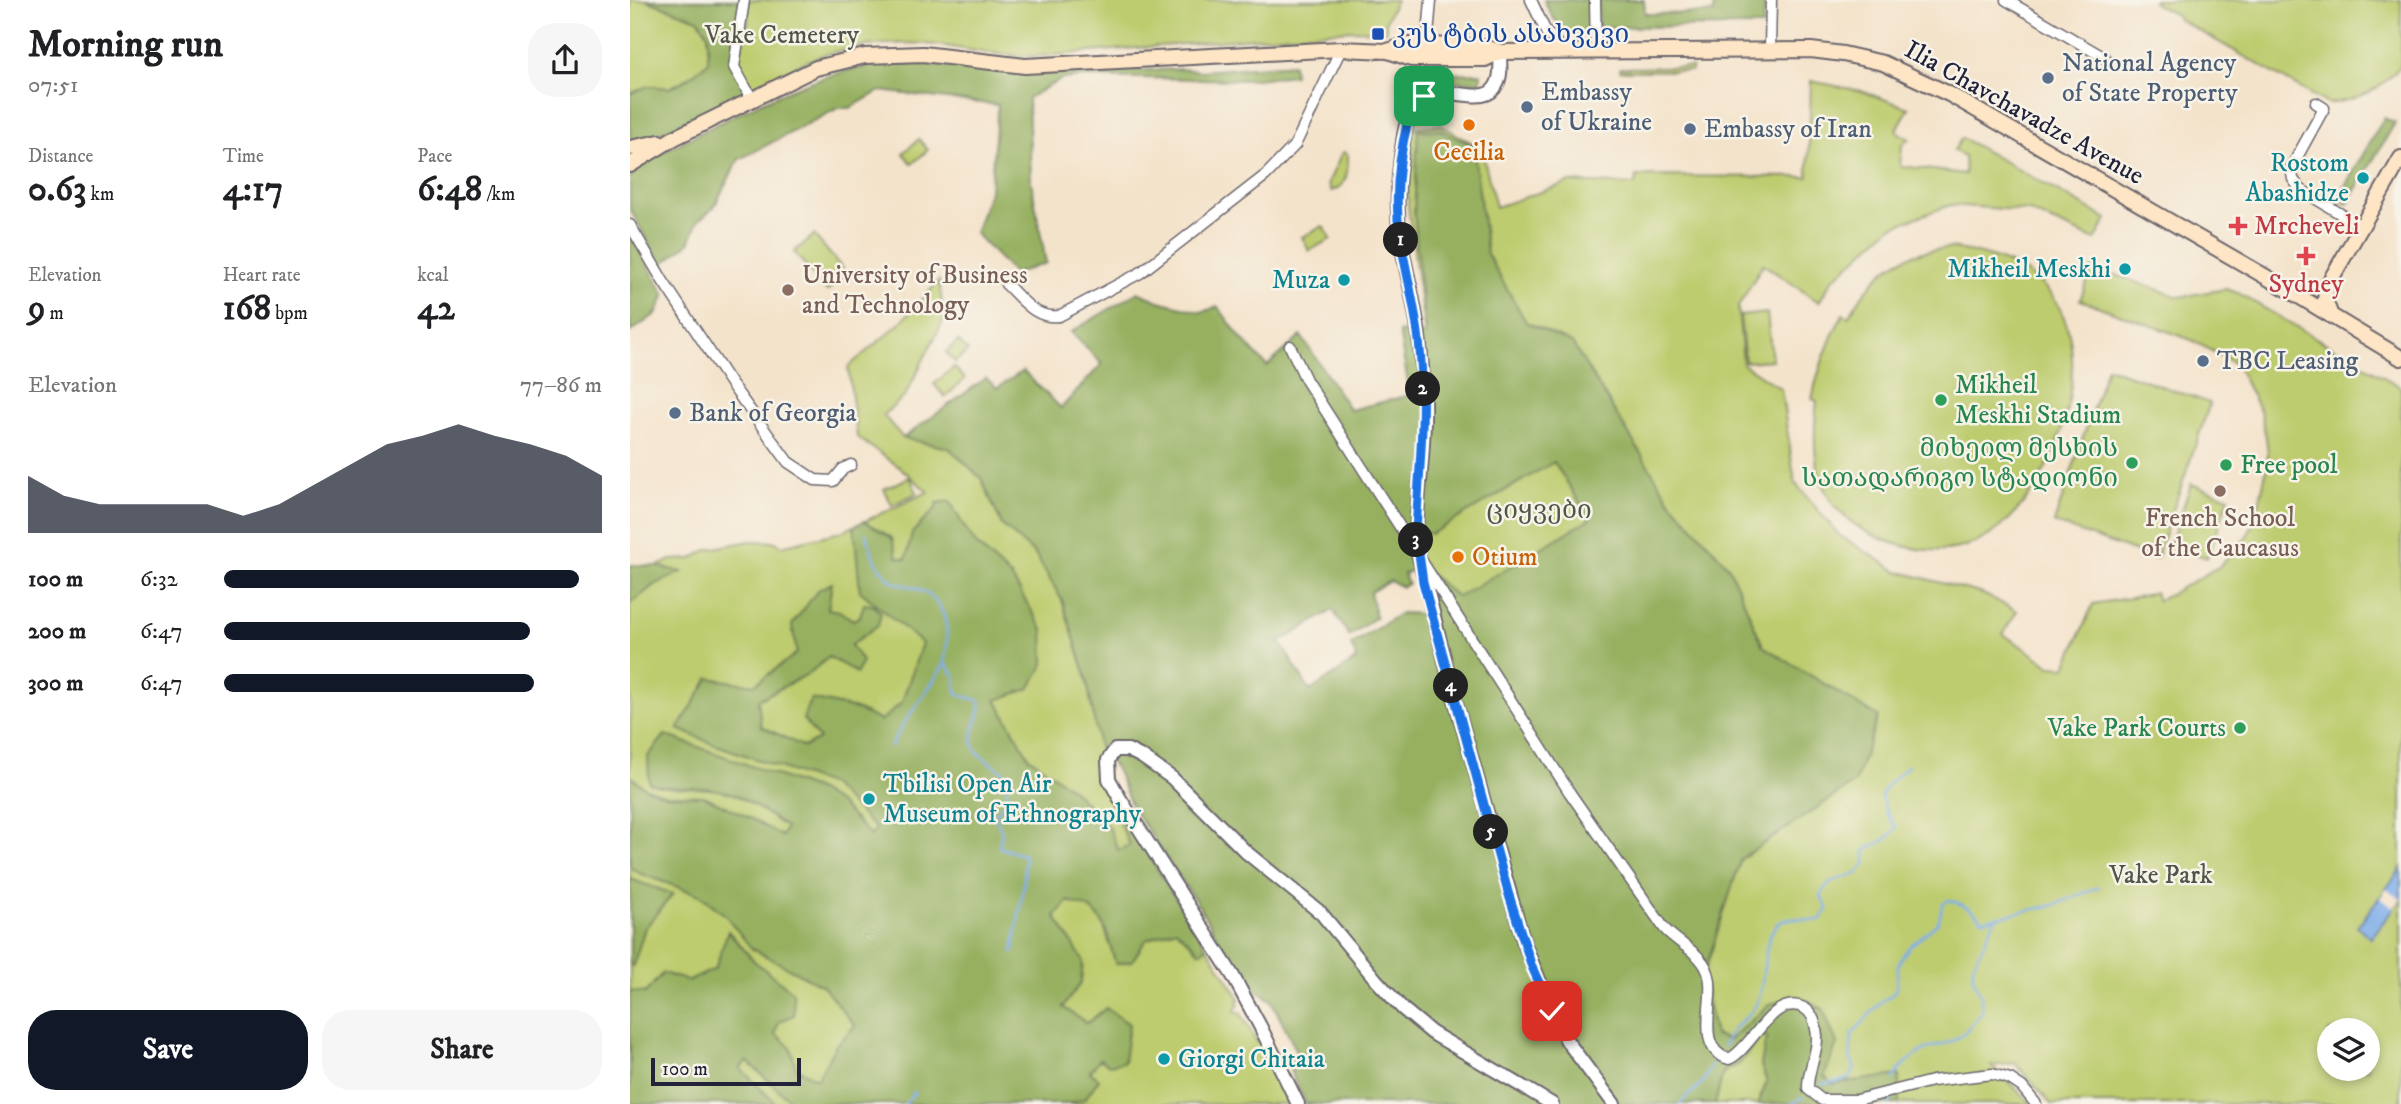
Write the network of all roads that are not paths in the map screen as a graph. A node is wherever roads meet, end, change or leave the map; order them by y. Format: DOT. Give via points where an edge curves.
graph roads {
  1 [pos="744,0"];
  2 [pos="1431,0"];
  3 [pos="1531,0"];
  4 [pos="1595,0"];
  5 [pos="1771,0"];
  6 [pos="2006,0"];
  7 [pos="1341,49"];
  8 [pos="1770,50"];
  9 [pos="1427,52"];
  10 [pos="1500,52"];
  11 [pos="1565,52"];
  12 [pos="1596,52"];
  13 [pos="2105,58"];
  14 [pos="752,99"];
  15 [pos="2316,103"];
  16 [pos="674,138"];
  17 [pos="630,148"];
  18 [pos="2401,158"];
  19 [pos="630,165"];
  20 [pos="630,225"];
  21 [pos="2362,227"];
  22 [pos="1006,284"];
  23 [pos="2327,286"];
  24 [pos="2287,289"];
  25 [pos="2331,316"];
  26 [pos="1290,346"];
  27 [pos="2401,358"];
  28 [pos="851,465"];
  29 [pos="1420,561"];
  30 [pos="1298,1104"];
  31 [pos="1552,1104"];
  32 [pos="1614,1104"];
  33 [pos="2036,1104"];
  1 -- 14 [label="street" via="734,66"];
  2 -- 9 [label="street"];
  3 -- 11 [label="street" via="1546,32"];
  4 -- 12 [label="street"];
  5 -- 8 [label="street"];
  6 -- 13 [label="street"];
  7 -- 9 [label="main road, Ilia Chavchavadze Avenue" via="1388,51 1406,59"];
  7 -- 14 [label="main road, Ilia Chavchavadze Avenue" via="1025,66 923,54 880,55 816,68"];
  7 -- 22 [label="street" via="1294,145 1266,176 1140,273 1048,318"];
  8 -- 12 [label="main road, Ilia Chavchavadze Avenue"];
  8 -- 24 [label="main road, Ilia Chavchavadze Avenue" via="1855,56 1926,82"];
  9 -- 10 [label="main road, Ilia Chavchavadze Avenue" via="1485,59"];
  10 -- 11 [label="main road, Ilia Chavchavadze Avenue"];
  10 -- 29 [label="street" via="1497,84 1491,92 1424,96 1412,109 1405,134 1397,203 1424,405 1416,533"];
  11 -- 12 [label="main road, Ilia Chavchavadze Avenue"];
  14 -- 16 [label="main road, Ilia Chavchavadze Avenue"];
  15 -- 21 [label="street" via="2324,108 2291,168 2293,179 2300,189"];
  16 -- 17 [label="main road"];
  16 -- 19 [label="main road"];
  18 -- 21 [label="main road"];
  20 -- 28 [label="street" via="731,384 788,462 815,480 833,481"];
  21 -- 23 [label="main road"];
  23 -- 24 [label="main road" via="2314,292"];
  23 -- 25 [label="main road" via="2325,300"];
  24 -- 25 [label="main road, Ilia Chavchavadze Avenue"];
  25 -- 27 [label="main road, Ilia Chavchavadze Avenue"];
  26 -- 29 [label="street" via="1306,380"];
  29 -- 32 [label="street" via="1524,943 1567,1041"];
  29 -- 33 [label="street" via="1608,849 1672,937 1703,961 1709,974 1710,1037 1720,1056 1739,1055 1766,1020 1778,1010 1795,1006 1805,1008 1816,1026 1816,1051 1807,1080 1808,1088 1822,1100 1857,1100 1932,1081 1992,1074 2022,1087"];
  30 -- 31 [label="street" via="1233,976 1109,779 1108,760 1115,750 1128,750 1171,778 1246,852 1321,913 1377,981 1432,1033"];
}
